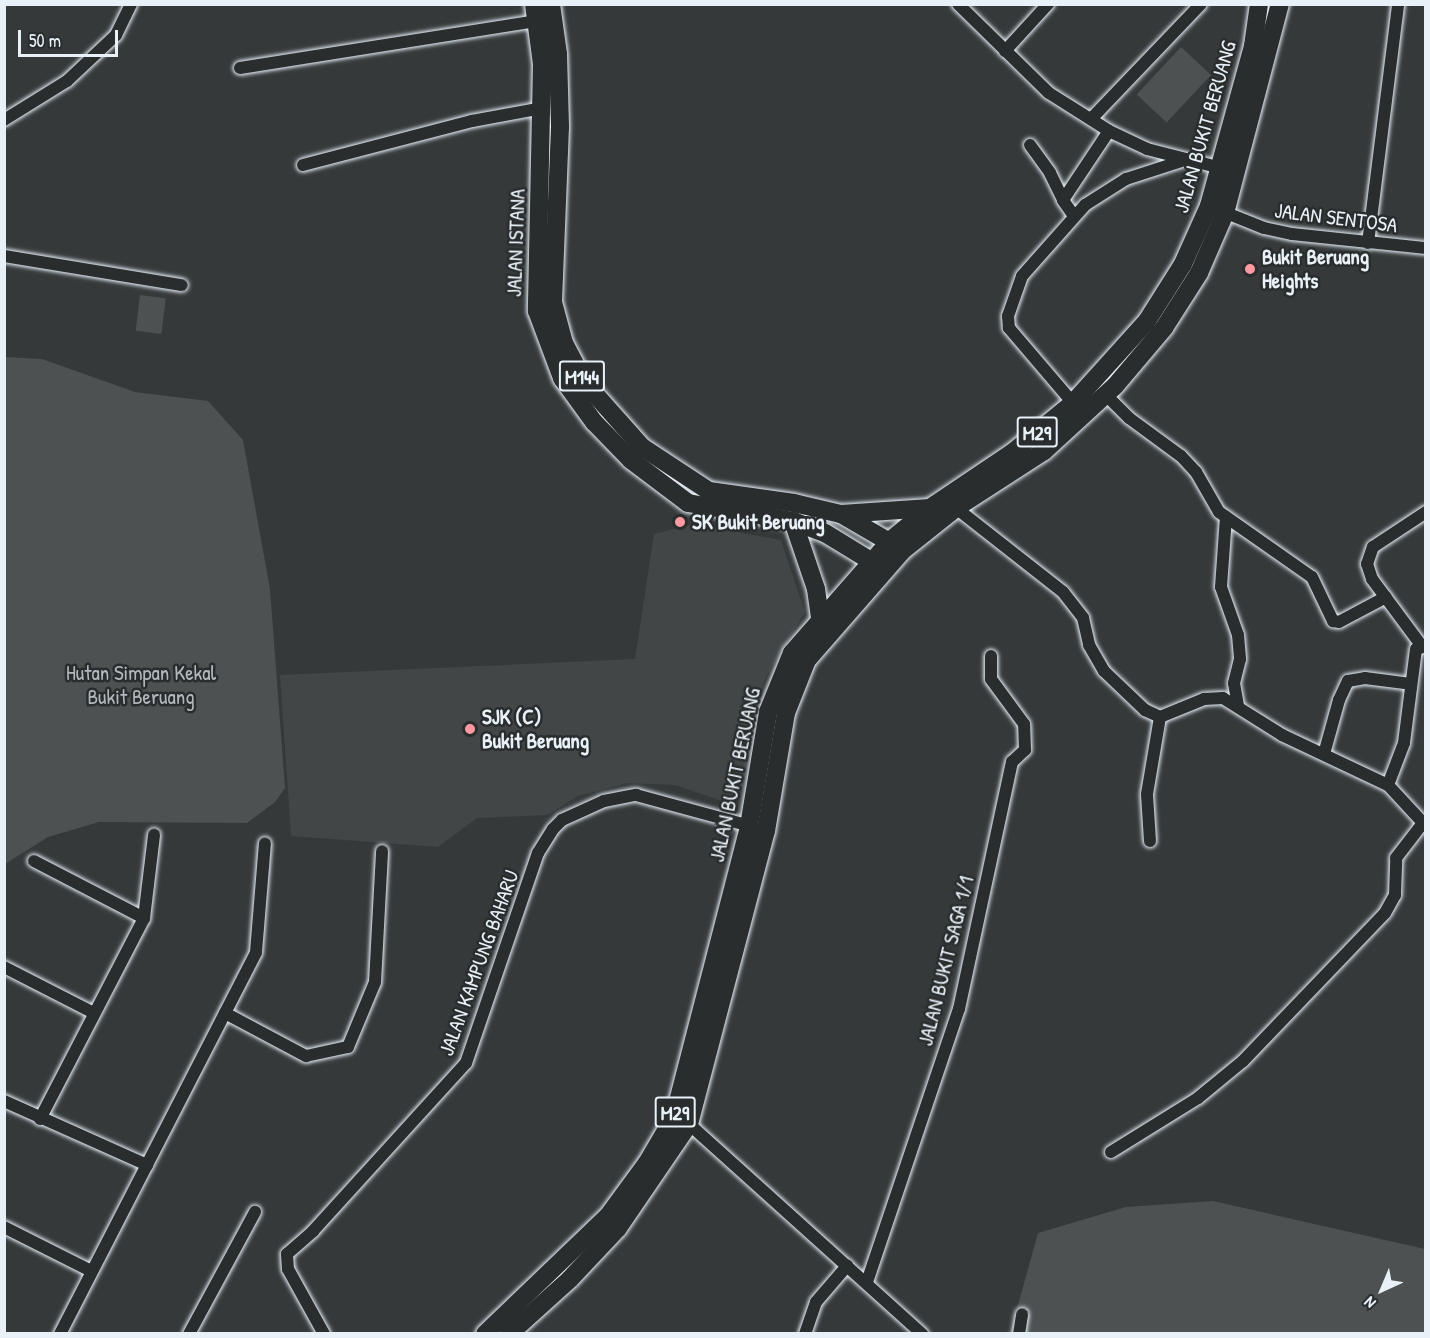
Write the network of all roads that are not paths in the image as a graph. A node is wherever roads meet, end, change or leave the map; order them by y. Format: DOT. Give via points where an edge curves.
graph roads {
  1 [pos="131,4"];
  2 [pos="551,4"];
  3 [pos="958,4"];
  4 [pos="1048,4"];
  5 [pos="1201,4"];
  6 [pos="1259,4"];
  7 [pos="1280,4"];
  8 [pos="1398,4"];
  9 [pos="536,13"];
  10 [pos="1005,51"];
  11 [pos="240,68"];
  12 [pos="542,108"];
  13 [pos="1092,118"];
  14 [pos="4,120"];
  15 [pos="1108,131"];
  16 [pos="1030,145"];
  17 [pos="1185,160"];
  18 [pos="303,165"];
  19 [pos="1229,171"];
  20 [pos="1063,200"];
  21 [pos="1217,210"];
  22 [pos="1074,216"];
  23 [pos="1368,243"];
  24 [pos="1425,248"];
  25 [pos="4,256"];
  26 [pos="182,285"];
  27 [pos="1106,395"];
  28 [pos="1073,403"];
  29 [pos="930,508"];
  30 [pos="956,508"];
  31 [pos="1425,512"];
  32 [pos="841,514"];
  33 [pos="1226,517"];
  34 [pos="793,521"];
  35 [pos="897,546"];
  36 [pos="878,565"];
  37 [pos="1386,597"];
  38 [pos="820,618"];
  39 [pos="1423,646"];
  40 [pos="991,656"];
  41 [pos="1411,684"];
  42 [pos="1238,706"];
  43 [pos="1160,717"];
  44 [pos="1324,754"];
  45 [pos="1388,785"];
  46 [pos="1424,825"];
  47 [pos="758,829"];
  48 [pos="154,835"];
  49 [pos="1150,841"];
  50 [pos="265,843"];
  51 [pos="382,850"];
  52 [pos="34,861"];
  53 [pos="144,918"];
  54 [pos="4,967"];
  55 [pos="94,1013"];
  56 [pos="225,1013"];
  57 [pos="4,1101"];
  58 [pos="40,1119"];
  59 [pos="689,1124"];
  60 [pos="1111,1152"];
  61 [pos="147,1165"];
  62 [pos="255,1212"];
  63 [pos="4,1227"];
  64 [pos="847,1266"];
  65 [pos="91,1271"];
  66 [pos="867,1282"];
  67 [pos="1022,1314"];
  68 [pos="60,1334"];
  69 [pos="189,1334"];
  70 [pos="324,1334"];
  71 [pos="485,1334"];
  72 [pos="509,1334"];
  73 [pos="806,1334"];
  74 [pos="922,1334"];
  75 [pos="1019,1334"];
  1 -- 14 [label="street" via="116,35 67,81"];
  2 -- 32 [label="main road, JALAN ISTANA / M144" via="558,54 560,127 553,302 564,343 576,366 642,447 679,474 709,490"];
  3 -- 10 [label="street"];
  4 -- 10 [label="street"];
  5 -- 13 [label="street"];
  6 -- 19 [label="main road, JALAN BUKIT BERUANG / M29"];
  7 -- 19 [label="main road, JALAN BUKIT BERUANG / M29"];
  8 -- 23 [label="street"];
  9 -- 11 [label="street"];
  9 -- 12 [label="main road, JALAN ISTANA / M144"];
  10 -- 13 [label="street" via="1049,93"];
  12 -- 18 [label="street" via="461,123"];
  12 -- 34 [label="main road, JALAN ISTANA / M144" via="535,263 537,311 562,378 594,422 631,460 688,503"];
  13 -- 15 [label="street"];
  15 -- 17 [label="street" via="1147,149"];
  15 -- 20 [label="street"];
  16 -- 20 [label="street"];
  17 -- 19 [label="street"];
  17 -- 22 [label="street" via="1126,180"];
  19 -- 21 [label="main road, JALAN BUKIT BERUANG / M29"];
  20 -- 22 [label="street"];
  21 -- 23 [label="street, JALAN SENTOSA" via="1292,234"];
  21 -- 27 [label="main road, JALAN BUKIT BERUANG / M29" via="1198,273 1164,328"];
  21 -- 28 [label="main road, JALAN BUKIT BERUANG / M29" via="1147,321"];
  22 -- 28 [label="street" via="1023,276 1007,322"];
  23 -- 24 [label="street, JALAN SENTOSA"];
  25 -- 26 [label="street"];
  27 -- 30 [label="main road, JALAN BUKIT BERUANG / M29" via="1044,451"];
  27 -- 33 [label="street" via="1129,418 1181,456"];
  28 -- 29 [label="main road, JALAN BUKIT BERUANG / M29" via="1012,453"];
  29 -- 32 [label="main road"];
  29 -- 35 [label="main road, JALAN BUKIT BERUANG / M29"];
  30 -- 35 [label="main road, JALAN BUKIT BERUANG / M29"];
  30 -- 43 [label="street" via="1064,592 1083,618 1089,645 1104,671 1145,710"];
  31 -- 37 [label="street" via="1387,536 1368,556 1366,564 1372,579"];
  32 -- 35 [label="main road, JALAN ISTANA / M144"];
  33 -- 37 [label="street" via="1312,577 1333,621 1339,622"];
  33 -- 42 [label="street" via="1221,586 1238,635 1240,659 1234,683"];
  34 -- 36 [label="main road, JALAN ISTANA / M144" via="825,533"];
  34 -- 38 [label="main road" via="816,589"];
  35 -- 36 [label="main road, JALAN BUKIT BERUANG / M29"];
  36 -- 38 [label="main road, JALAN BUKIT BERUANG / M29"];
  36 -- 47 [label="main road, JALAN BUKIT BERUANG / M29" via="824,636 793,687"];
  37 -- 39 [label="street"];
  38 -- 47 [label="main road, JALAN BUKIT BERUANG / M29" via="792,653 768,712"];
  39 -- 41 [label="street" via="1416,649"];
  40 -- 66 [label="street, JALAN BUKIT SAGA 1/1" via="991,679 1024,724 1025,750 1012,762 959,1009"];
  41 -- 44 [label="street" via="1365,678 1348,681"];
  41 -- 45 [label="street" via="1404,743"];
  42 -- 43 [label="street" via="1223,698 1204,699"];
  42 -- 44 [label="street" via="1282,735"];
  43 -- 49 [label="street" via="1147,794"];
  44 -- 45 [label="street"];
  45 -- 46 [label="street"];
  46 -- 60 [label="street" via="1396,858 1395,895 1385,913 1243,1061 1198,1098"];
  47 -- 59 [label="main road, JALAN BUKIT BERUANG / M29"];
  47 -- 70 [label="street, JALAN KAMPUNG BAHARU" via="636,795 604,801 562,820 538,852 466,1063 329,1214 287,1254 288,1269"];
  47 -- 71 [label="main road, JALAN BUKIT BERUANG / M29" via="674,1117 647,1163 608,1216"];
  48 -- 53 [label="street"];
  50 -- 56 [label="street" via="256,952"];
  51 -- 56 [label="street" via="375,982 348,1047 306,1056"];
  52 -- 53 [label="street"];
  53 -- 55 [label="street"];
  54 -- 55 [label="street"];
  55 -- 58 [label="street"];
  56 -- 61 [label="street"];
  57 -- 58 [label="street"];
  58 -- 61 [label="street"];
  59 -- 64 [label="street"];
  59 -- 72 [label="main road, JALAN BUKIT BERUANG / M29" via="618,1228 570,1279"];
  61 -- 65 [label="street"];
  62 -- 69 [label="street"];
  63 -- 65 [label="street"];
  64 -- 66 [label="street"];
  64 -- 73 [label="street" via="816,1302"];
  65 -- 68 [label="street"];
  66 -- 74 [label="street"];
  67 -- 75 [label="street"];
}
